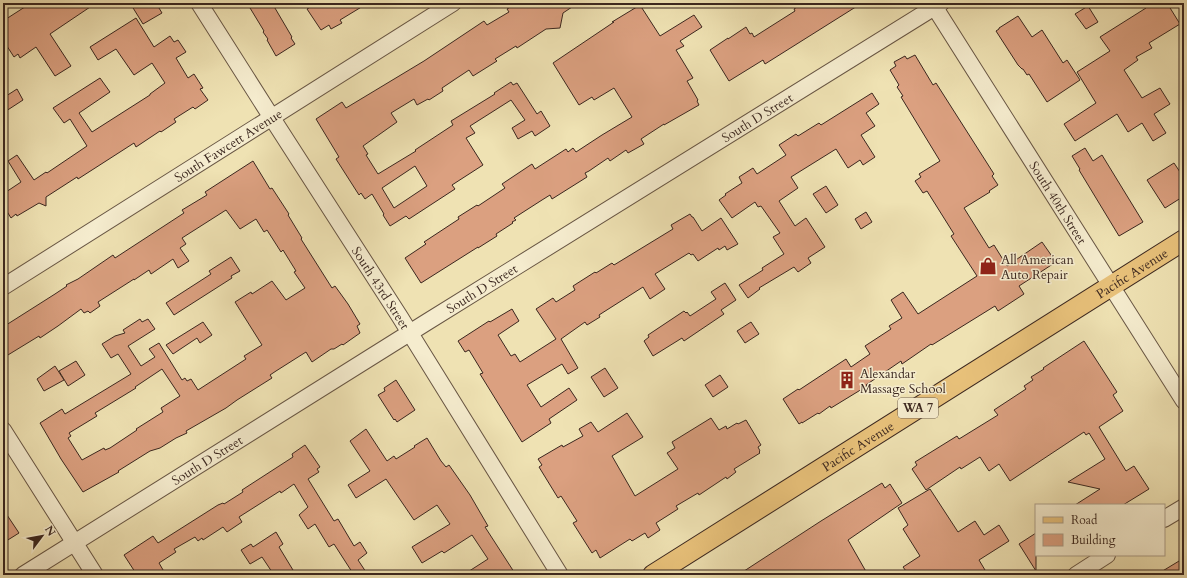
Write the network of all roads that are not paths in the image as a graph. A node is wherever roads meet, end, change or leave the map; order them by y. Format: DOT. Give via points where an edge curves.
graph roads {
  1 [pos="199,3"];
  2 [pos="453,3"];
  3 [pos="936,4"];
  4 [pos="272,118"];
  5 [pos="1184,240"];
  6 [pos="1111,286"];
  7 [pos="3,287"];
  8 [pos="410,333"];
  9 [pos="1184,401"];
  10 [pos="3,430"];
  11 [pos="1184,506"];
  12 [pos="1165,518"];
  13 [pos="75,543"];
  14 [pos="1105,556"];
  15 [pos="23,575"];
  16 [pos="95,575"];
  17 [pos="560,575"];
  18 [pos="653,575"];
  19 [pos="1076,575"];
  1 -- 4 [label="street, South 43rd Street"];
  2 -- 4 [label="street, South Fawcett Avenue"];
  3 -- 6 [label="street, South 40th Street"];
  3 -- 8 [label="street, South D Street"];
  4 -- 7 [label="street, South Fawcett Avenue"];
  4 -- 8 [label="street, South 43rd Street"];
  5 -- 6 [label="main road, Pacific Avenue / WA 7"];
  6 -- 9 [label="street, South 40th Street"];
  6 -- 18 [label="main road, Pacific Avenue / WA 7"];
  8 -- 13 [label="street, South D Street"];
  8 -- 17 [label="street, South 43rd Street"];
  10 -- 13 [label="street"];
  11 -- 12 [label="street"];
  13 -- 15 [label="street, South D Street"];
  13 -- 16 [label="street"];
  14 -- 19 [label="street"];
}
